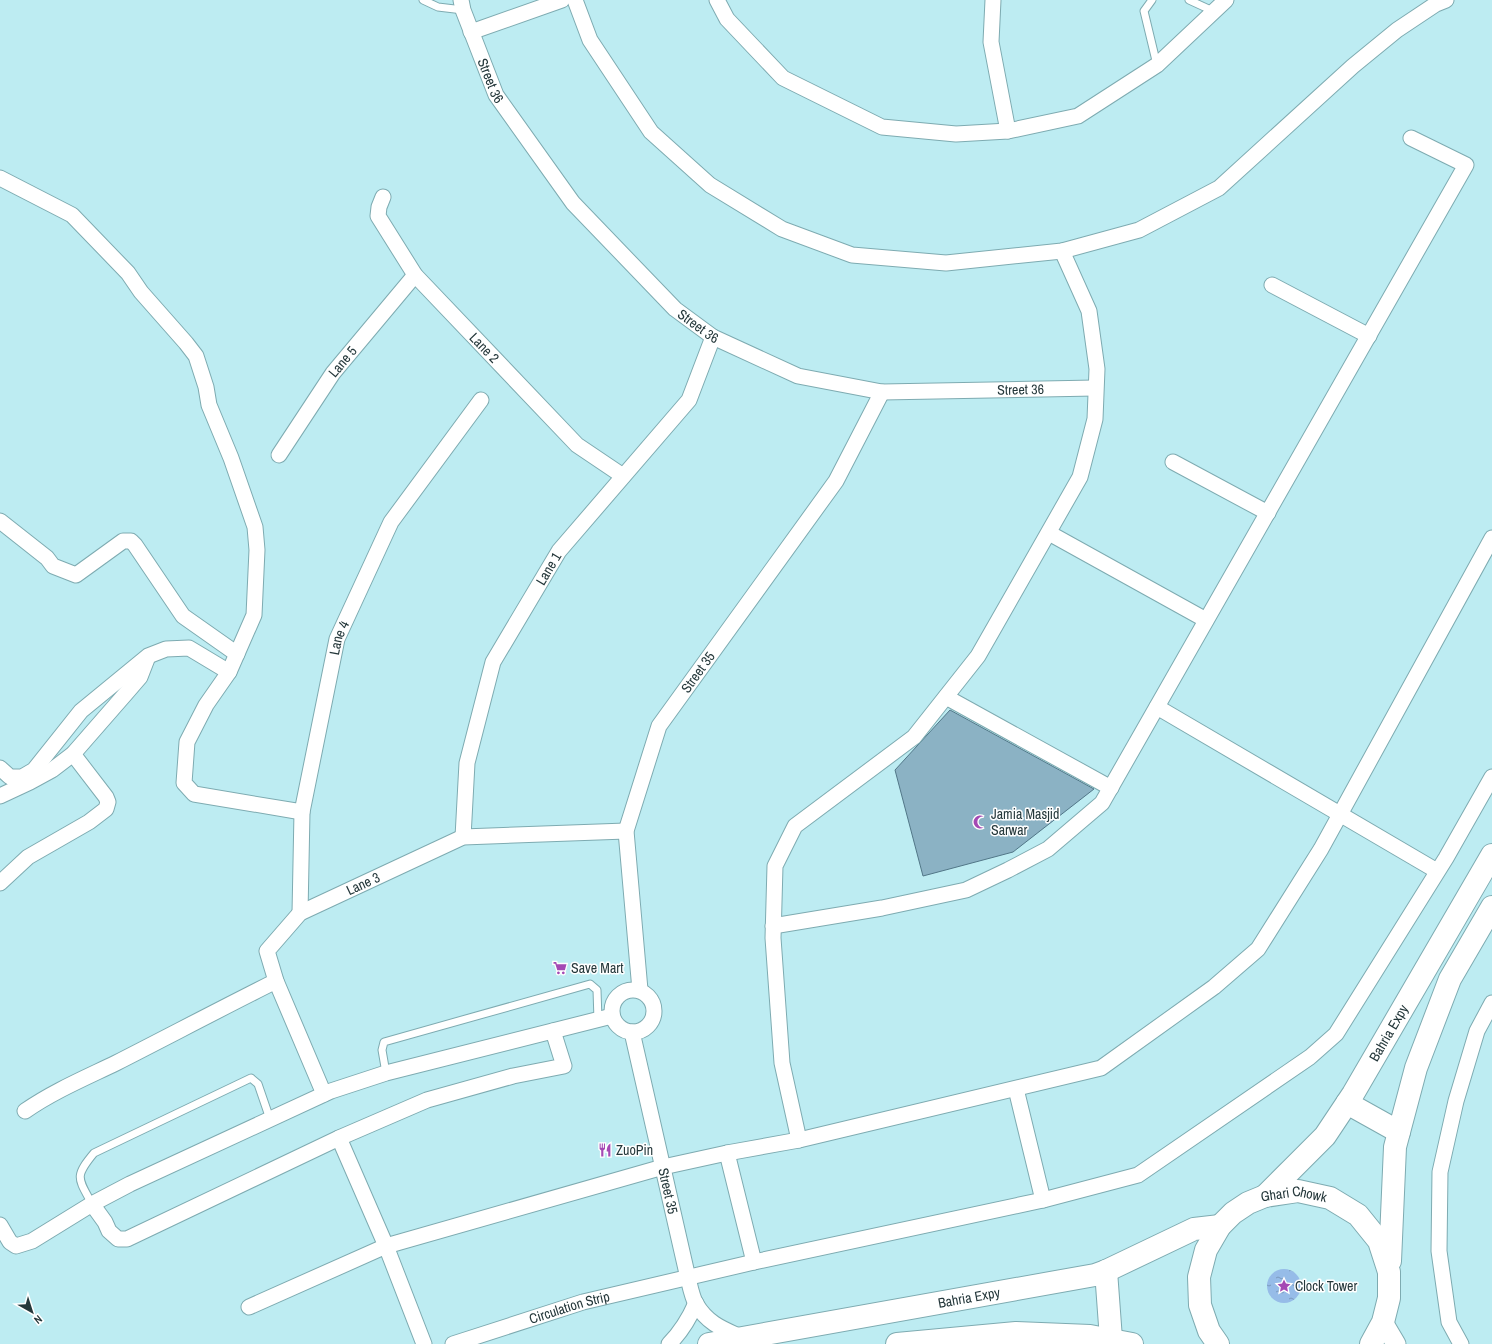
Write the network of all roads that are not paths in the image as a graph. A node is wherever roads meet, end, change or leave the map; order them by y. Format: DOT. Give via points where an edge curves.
graph roads {
  1 [pos="423,0"];
  2 [pos="562,0"];
  3 [pos="575,0"];
  4 [pos="717,0"];
  5 [pos="993,0"];
  6 [pos="1152,0"];
  7 [pos="1189,0"];
  8 [pos="1226,0"];
  9 [pos="1446,0"];
  10 [pos="462,5"];
  11 [pos="1213,11"];
  12 [pos="471,32"];
  13 [pos="1157,65"];
  14 [pos="1008,131"];
  15 [pos="1411,138"];
  16 [pos="1,180"];
  17 [pos="383,197"];
  18 [pos="1062,251"];
  19 [pos="415,275"];
  20 [pos="1272,284"];
  21 [pos="1369,336"];
  22 [pos="713,337"];
  23 [pos="1096,388"];
  24 [pos="882,392"];
  25 [pos="481,400"];
  26 [pos="279,455"];
  27 [pos="1173,462"];
  28 [pos="623,476"];
  29 [pos="1268,513"];
  30 [pos="0,521"];
  31 [pos="1048,533"];
  32 [pos="1492,538"];
  33 [pos="1206,620"];
  34 [pos="237,654"];
  35 [pos="148,656"];
  36 [pos="229,672"];
  37 [pos="946,697"];
  38 [pos="1157,707"];
  39 [pos="73,754"];
  40 [pos="0,768"];
  41 [pos="1492,777"];
  42 [pos="1110,788"];
  43 [pos="0,796"];
  44 [pos="302,812"];
  45 [pos="1341,814"];
  46 [pos="626,831"];
  47 [pos="463,836"];
  48 [pos="1492,855"];
  49 [pos="1438,871"];
  50 [pos="0,883"];
  51 [pos="1492,907"];
  52 [pos="300,913"];
  53 [pos="773,926"];
  54 [pos="276,981"];
  55 [pos="640,990"];
  56 [pos="1492,1003"];
  57 [pos="605,1018"];
  58 [pos="553,1031"];
  59 [pos="632,1032"];
  60 [pos="386,1073"];
  61 [pos="1016,1089"];
  62 [pos="324,1094"];
  63 [pos="1347,1103"];
  64 [pos="25,1111"];
  65 [pos="270,1119"];
  66 [pos="1399,1132"];
  67 [pos="339,1138"];
  68 [pos="799,1140"];
  69 [pos="727,1153"];
  70 [pos="663,1167"];
  71 [pos="1265,1196"];
  72 [pos="1042,1200"];
  73 [pos="92,1204"];
  74 [pos="0,1225"];
  75 [pos="1220,1226"];
  76 [pos="386,1246"];
  77 [pos="754,1262"];
  78 [pos="1106,1272"];
  79 [pos="1389,1272"];
  80 [pos="688,1278"];
  81 [pos="696,1304"];
  82 [pos="249,1307"];
  83 [pos="1383,1322"];
  84 [pos="744,1338"];
  85 [pos="1122,1342"];
  86 [pos="424,1344"];
  87 [pos="453,1344"];
  88 [pos="669,1344"];
  89 [pos="709,1344"];
  90 [pos="897,1344"];
  91 [pos="1218,1344"];
  92 [pos="1371,1344"];
  93 [pos="1396,1344"];
  94 [pos="1461,1344"];
  1 -- 10 [label="lane" via="438,7"];
  2 -- 12 [label="street"];
  3 -- 18 [label="street" via="590,40 650,132 710,185 782,229 852,255 946,263"];
  4 -- 14 [label="street" via="727,19 784,78 882,127 956,134"];
  5 -- 14 [label="street" via="991,42"];
  6 -- 13 [label="lane" via="1144,11"];
  7 -- 11 [label="lane"];
  8 -- 11 [label="street"];
  9 -- 18 [label="street" via="1397,30 1353,66 1219,188 1139,230"];
  10 -- 12 [label="street, Street 36"];
  11 -- 13 [label="street"];
  12 -- 22 [label="street, Street 36" via="496,95 573,203 675,309"];
  13 -- 14 [label="street" via="1078,116"];
  15 -- 21 [label="street" via="1466,165"];
  16 -- 34 [label="street" via="72,215 128,273 196,356 209,405 255,527 257,550 254,615"];
  17 -- 19 [label="street, Lane 2" via="378,216"];
  18 -- 23 [label="street" via="1089,311 1097,369"];
  19 -- 26 [label="street, Lane 5" via="333,374"];
  19 -- 28 [label="street, Lane 2" via="577,445"];
  20 -- 21 [label="street"];
  21 -- 29 [label="street"];
  22 -- 24 [label="street, Street 36" via="798,376"];
  22 -- 28 [label="street, Lane 1" via="689,400"];
  23 -- 24 [label="street, Street 36"];
  23 -- 31 [label="street" via="1095,419 1080,477"];
  24 -- 46 [label="street, Street 35" via="836,481 659,726"];
  25 -- 44 [label="street, Lane 4" via="391,522 337,639"];
  27 -- 29 [label="street"];
  28 -- 47 [label="street, Lane 1" via="559,551 493,662 467,762"];
  29 -- 33 [label="street"];
  30 -- 34 [label="street" via="47,558 53,566 76,575 123,541 131,541 183,616"];
  31 -- 33 [label="street"];
  31 -- 37 [label="street" via="978,656"];
  32 -- 45 [label="street"];
  33 -- 38 [label="street"];
  34 -- 36 [label="street"];
  35 -- 36 [label="street" via="166,649 189,648"];
  35 -- 39 [label="street" via="140,677"];
  35 -- 40 [label="street" via="81,711 34,770 22,776 10,777"];
  36 -- 44 [label="street" via="206,705 187,742 184,783 194,794"];
  37 -- 42 [label="street"];
  37 -- 53 [label="street" via="914,737 795,826 775,866"];
  38 -- 42 [label="street"];
  38 -- 45 [label="street"];
  39 -- 43 [label="street" via="46,773"];
  39 -- 50 [label="street" via="106,797 106,809 89,822 28,857"];
  41 -- 49 [label="street, Circulation Strip"];
  42 -- 53 [label="street" via="1102,803 1048,848 966,890 882,908"];
  44 -- 52 [label="street, Lane 4"];
  45 -- 49 [label="street"];
  45 -- 61 [label="street" via="1322,849 1258,949 1214,987 1101,1068"];
  46 -- 47 [label="street, Lane 3"];
  46 -- 55 [label="street, Street 35"];
  47 -- 52 [label="street, Lane 3"];
  48 -- 63 [label="main road, Bahria Expy"];
  49 -- 72 [label="street, Circulation Strip" via="1336,1034 1310,1057 1138,1175"];
  51 -- 66 [label="main road" via="1450,979 1416,1068"];
  52 -- 54 [label="street, Lane 3" via="267,951"];
  53 -- 68 [label="street" via="782,1063"];
  54 -- 62 [label="street, Lane 3"];
  54 -- 64 [label="street" via="64,1087"];
  55 -- 57 [label="street" via="631,989 617,996"];
  55 -- 59 [label="street" via="648,995 653,1003 654,1017 645,1028"];
  56 -- 94 [label="street" via="1477,1031 1456,1101 1440,1172 1438,1251 1449,1322"];
  57 -- 58 [label="street"];
  57 -- 59 [label="street"];
  57 -- 60 [label="lane" via="597,990 590,984 384,1042 382,1050"];
  58 -- 60 [label="street"];
  58 -- 67 [label="street" via="564,1066 513,1076 427,1100"];
  59 -- 70 [label="street, Street 35"];
  60 -- 62 [label="street"];
  61 -- 68 [label="street"];
  61 -- 72 [label="street"];
  62 -- 65 [label="street"];
  63 -- 66 [label="main road"];
  63 -- 71 [label="main road, Bahria Expy" via="1325,1136"];
  65 -- 73 [label="street"];
  65 -- 73 [label="lane" via="258,1084 251,1078 94,1153 81,1171 80,1181"];
  66 -- 79 [label="main road" via="1395,1147"];
  67 -- 73 [label="street" via="127,1239 118,1239 109,1232"];
  67 -- 76 [label="street"];
  68 -- 69 [label="street"];
  69 -- 70 [label="street"];
  69 -- 77 [label="street"];
  70 -- 76 [label="street"];
  70 -- 80 [label="street, Street 35"];
  71 -- 75 [label="main road, Ghari Chowk" via="1233,1213"];
  71 -- 79 [label="main road, Ghari Chowk" via="1298,1191 1330,1198 1358,1215 1379,1241"];
  72 -- 77 [label="street, Circulation Strip"];
  73 -- 74 [label="street" via="32,1241 16,1246 10,1242"];
  75 -- 78 [label="main road, Bahria Expy" via="1194,1229"];
  75 -- 91 [label="main road, Ghari Chowk" via="1206,1250 1199,1278 1200,1305 1209,1332"];
  76 -- 82 [label="street"];
  76 -- 86 [label="street"];
  77 -- 80 [label="street, Circulation Strip"];
  78 -- 84 [label="main road, Bahria Expy"];
  78 -- 85 [label="main road"];
  79 -- 83 [label="main road, Ghari Chowk" via="1390,1298"];
  80 -- 81 [label="street, Street 35"];
  80 -- 87 [label="street, Circulation Strip" via="582,1302"];
  81 -- 84 [label="street" via="717,1327"];
  81 -- 88 [label="street" via="690,1318"];
  83 -- 92 [label="main road, Ghari Chowk"];
  83 -- 93 [label="street"];
  84 -- 89 [label="main road, Bahria Expy"];
  85 -- 90 [label="main road" via="1090,1336 1016,1333"];
}
